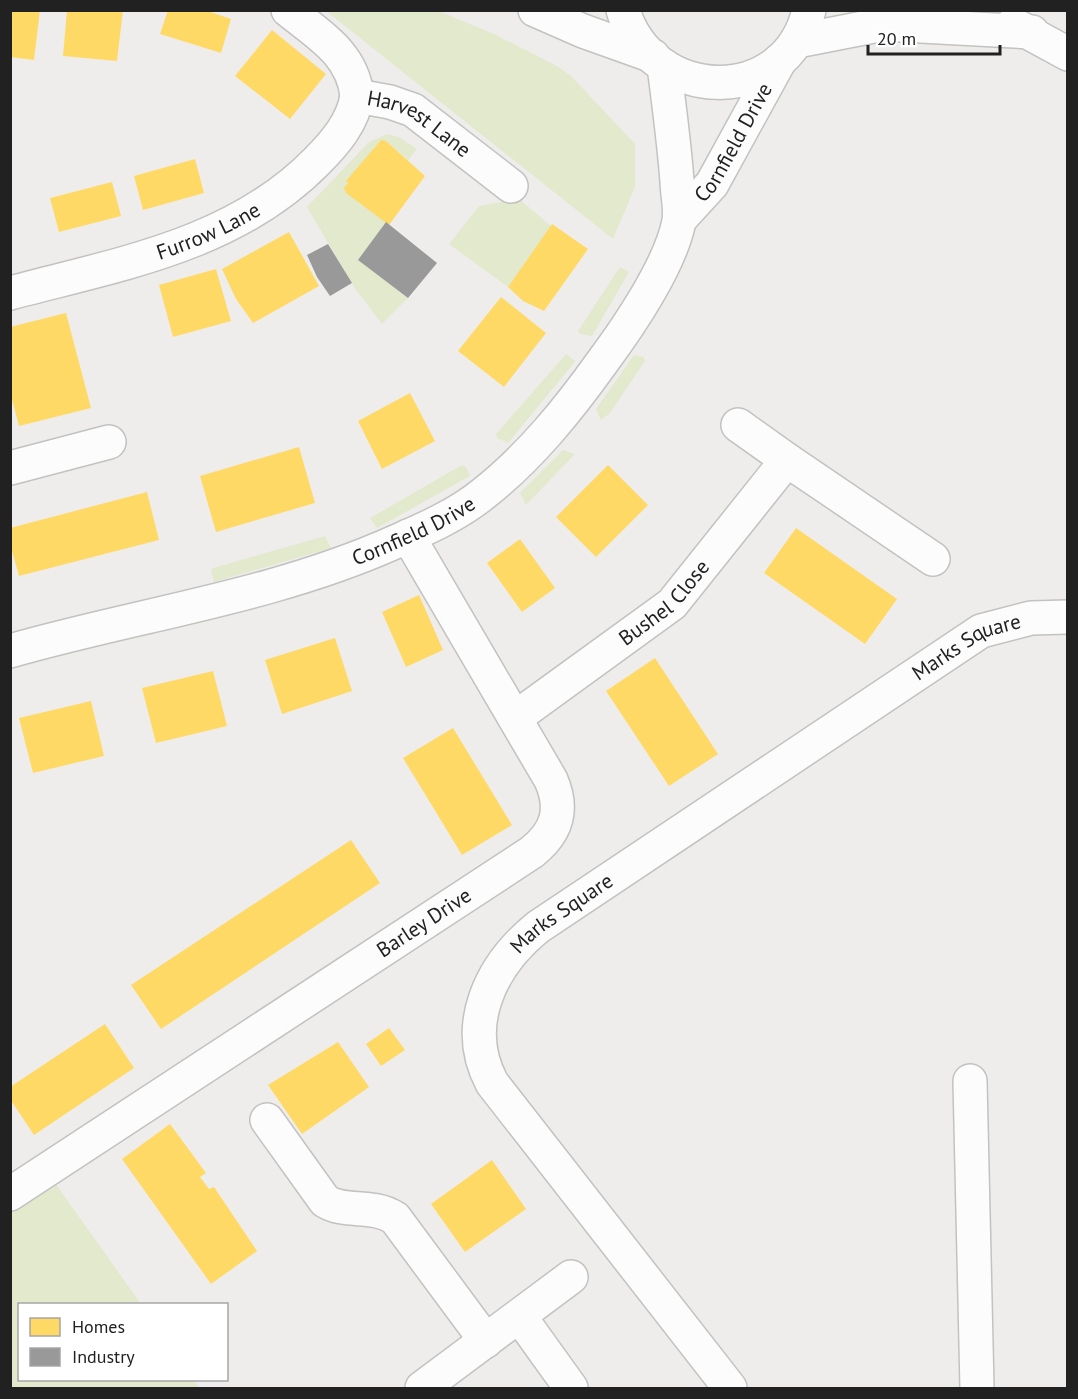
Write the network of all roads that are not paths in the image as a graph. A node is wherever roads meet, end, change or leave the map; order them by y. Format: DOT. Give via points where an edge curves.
graph roads {
  1 [pos="288,10"];
  2 [pos="535,10"];
  3 [pos="623,10"];
  4 [pos="809,10"];
  5 [pos="984,10"];
  6 [pos="1032,32"];
  7 [pos="789,50"];
  8 [pos="1068,54"];
  9 [pos="659,61"];
  10 [pos="357,96"];
  11 [pos="512,186"];
  12 [pos="680,219"];
  13 [pos="10,293"];
  14 [pos="738,425"];
  15 [pos="109,442"];
  16 [pos="788,460"];
  17 [pos="10,468"];
  18 [pos="408,536"];
  19 [pos="933,559"];
  20 [pos="1068,617"];
  21 [pos="10,651"];
  22 [pos="515,718"];
  23 [pos="970,1081"];
  24 [pos="267,1120"];
  25 [pos="10,1194"];
  26 [pos="571,1277"];
  27 [pos="520,1317"];
  28 [pos="486,1341"];
  29 [pos="422,1389"];
  30 [pos="572,1389"];
  31 [pos="730,1389"];
  32 [pos="977,1389"];
  1 -- 10 [label="street, Harvest Lane" via="343,58 354,73"];
  2 -- 9 [label="street"];
  3 -- 9 [label="street" via="631,30"];
  4 -- 7 [label="street, Cornfield Drive"];
  5 -- 6 [label="street"];
  6 -- 7 [label="street" via="884,24"];
  6 -- 8 [label="street"];
  7 -- 9 [label="street" via="749,78 721,84 702,83"];
  7 -- 12 [label="street, Cornfield Drive" via="712,184"];
  9 -- 12 [label="street, Cornfield Drive" via="674,138"];
  10 -- 11 [label="street, Harvest Lane" via="413,110"];
  10 -- 13 [label="street, Furrow Lane" via="350,120 327,152 289,188 246,217 170,250"];
  12 -- 18 [label="street, Cornfield Drive" via="657,276 626,328 554,424 482,495"];
  14 -- 16 [label="street"];
  15 -- 17 [label="street"];
  16 -- 19 [label="street"];
  16 -- 22 [label="street, Bushel Close" via="672,604"];
  18 -- 21 [label="street, Cornfield Drive" via="326,570 260,591 88,629"];
  18 -- 22 [label="street, Barley Drive"];
  20 -- 31 [label="street, Marks Square" via="1030,618 981,631 547,921 506,957 488,989 479,1026 492,1083"];
  22 -- 25 [label="street, Barley Drive" via="556,794 558,816 547,840"];
  23 -- 32 [label="street"];
  24 -- 28 [label="street" via="325,1201 333,1206 378,1209 395,1218"];
  26 -- 27 [label="street"];
  27 -- 28 [label="street"];
  27 -- 30 [label="street"];
  28 -- 29 [label="street"];
}
